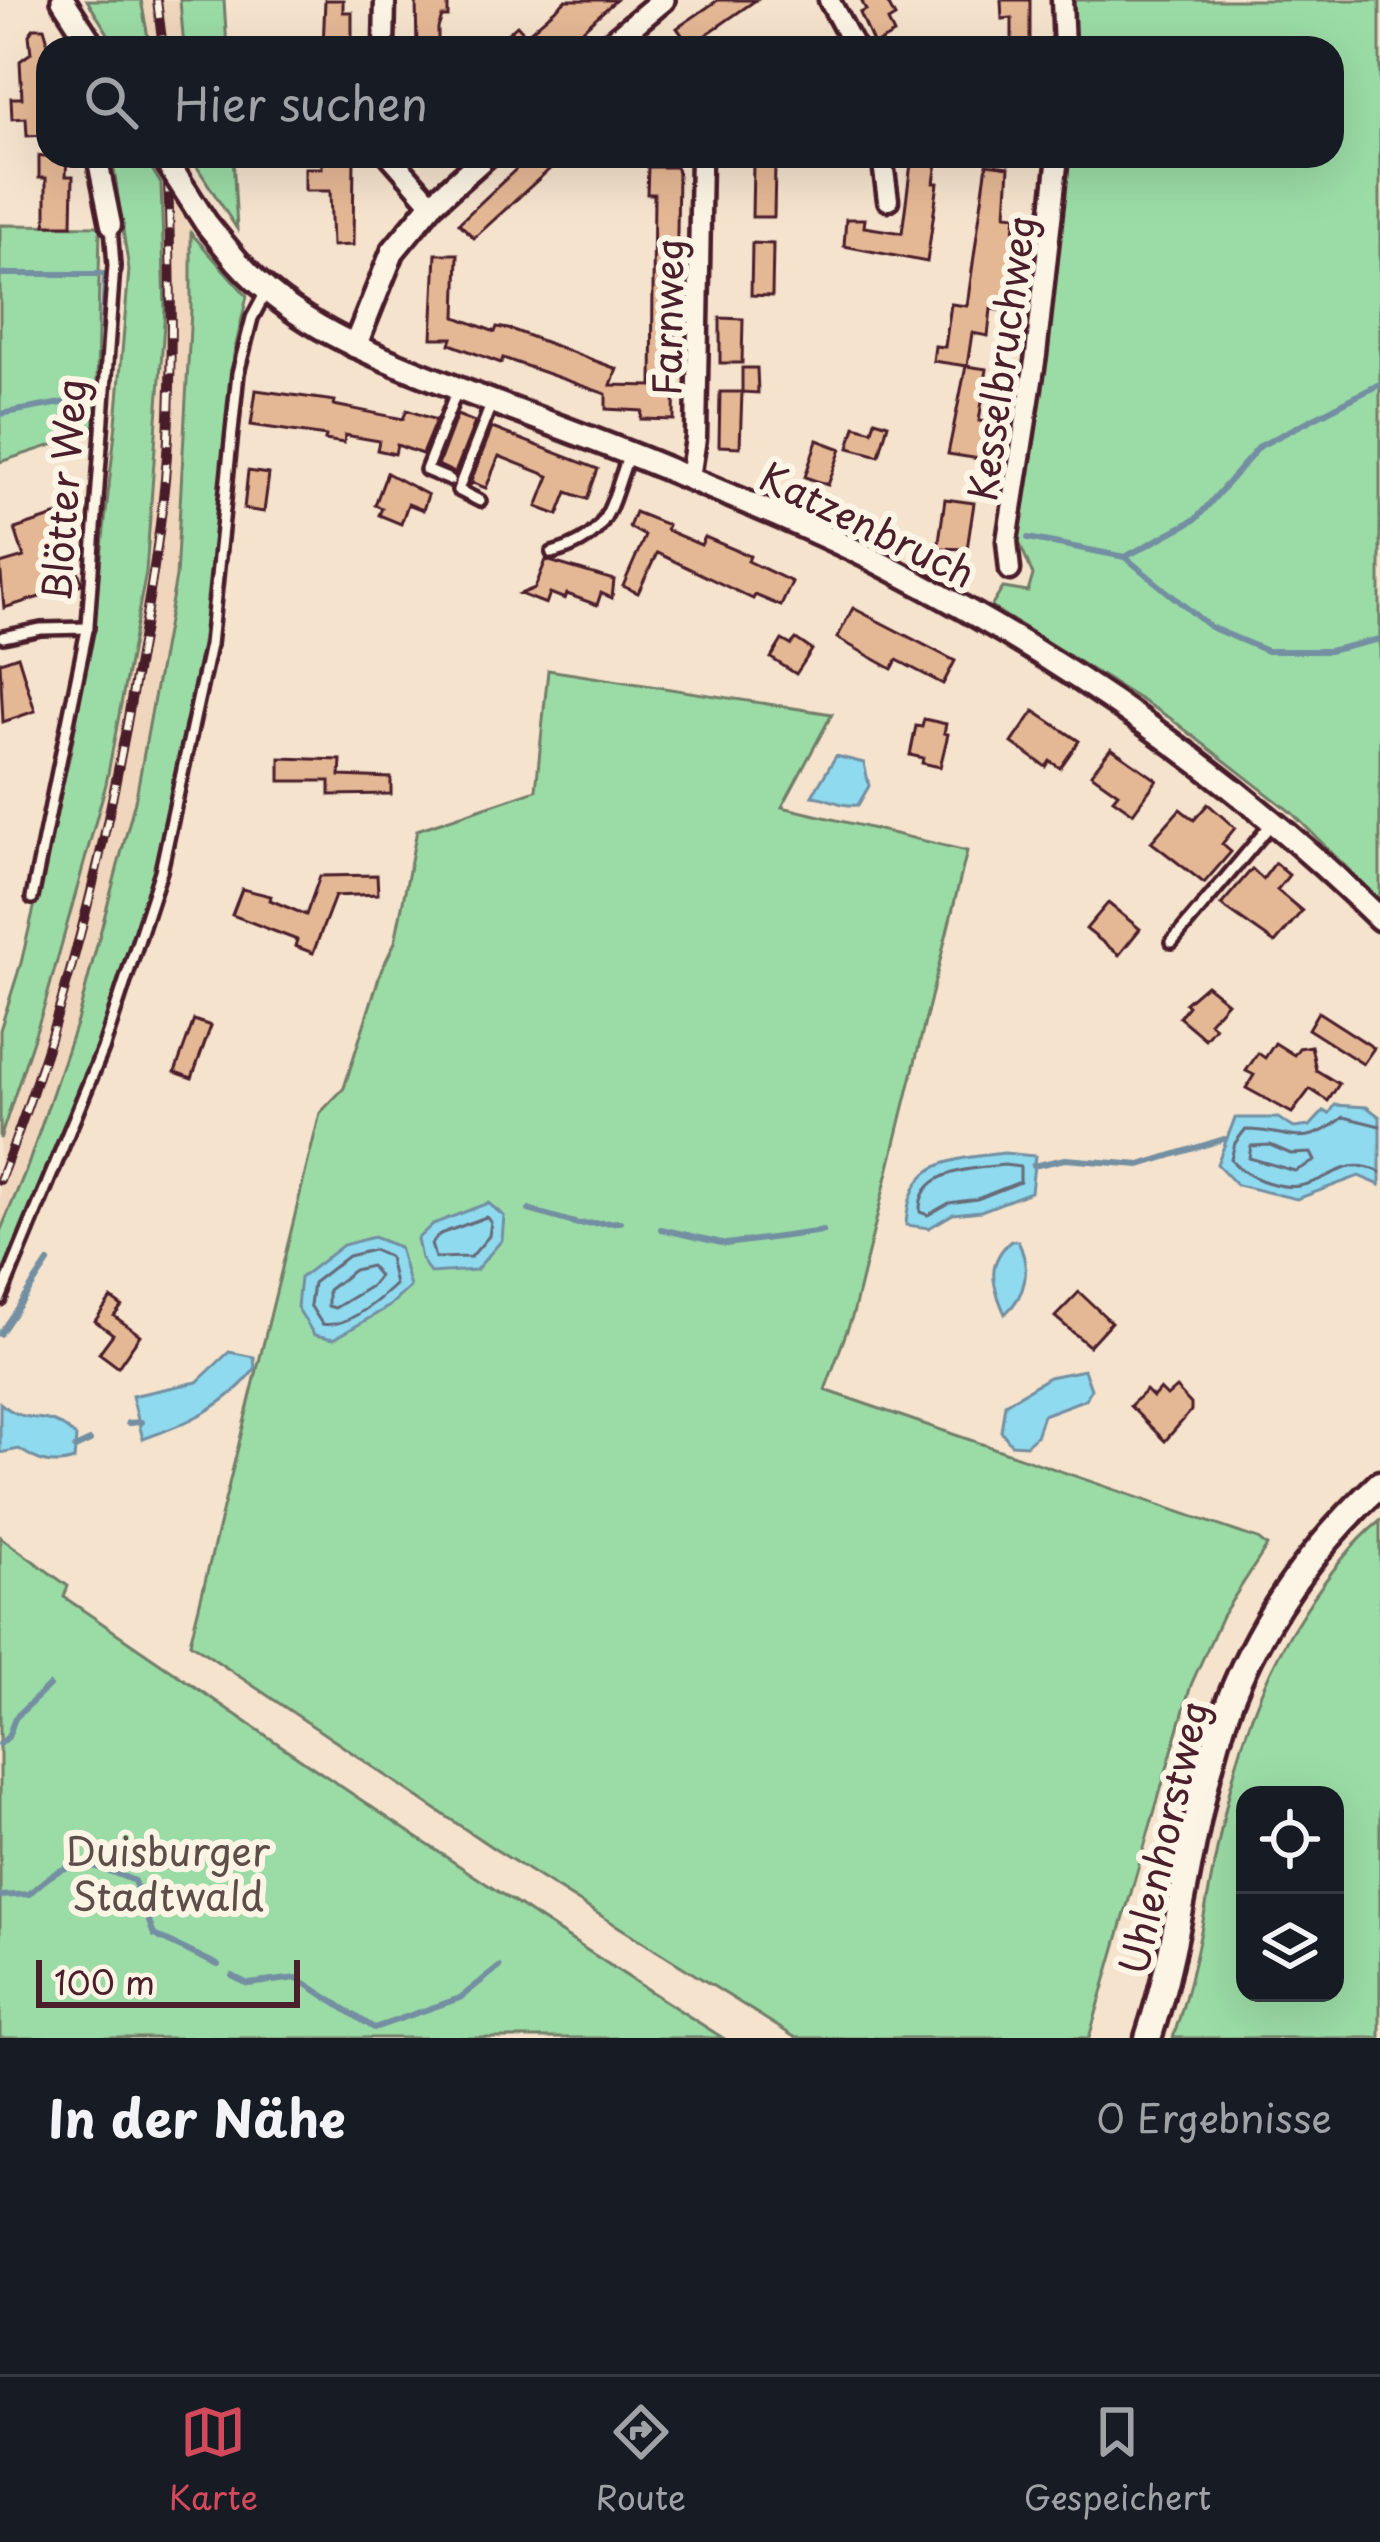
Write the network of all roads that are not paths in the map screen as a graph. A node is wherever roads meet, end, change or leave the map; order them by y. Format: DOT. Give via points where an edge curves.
graph roads {
  1 [pos="63,0"];
  2 [pos="385,0"];
  3 [pos="663,0"];
  4 [pos="830,0"];
  5 [pos="1062,0"];
  6 [pos="627,28"];
  7 [pos="86,36"];
  8 [pos="385,36"];
  9 [pos="618,36"];
  10 [pos="633,36"];
  11 [pos="849,36"];
  12 [pos="1064,36"];
  13 [pos="100,168"];
  14 [pos="171,168"];
  15 [pos="400,168"];
  16 [pos="472,168"];
  17 [pos="701,168"];
  18 [pos="884,168"];
  19 [pos="1057,168"];
  20 [pos="888,200"];
  21 [pos="432,204"];
  22 [pos="110,225"];
  23 [pos="266,292"];
  24 [pos="355,346"];
  25 [pos="458,388"];
  26 [pos="491,401"];
  27 [pos="629,455"];
  28 [pos="689,478"];
  29 [pos="450,480"];
  30 [pos="480,501"];
  31 [pos="552,554"];
  32 [pos="1010,570"];
  33 [pos="88,628"];
  34 [pos="3,637"];
  35 [pos="1274,822"];
  36 [pos="32,898"];
  37 [pos="1380,919"];
  38 [pos="1172,942"];
  39 [pos="0,1299"];
  40 [pos="1380,1484"];
  41 [pos="1148,2038"];
  1 -- 7 [label="street"];
  2 -- 8 [label="street"];
  3 -- 6 [label="street"];
  4 -- 11 [label="street"];
  5 -- 12 [label="street"];
  6 -- 9 [label="street"];
  6 -- 10 [label="street"];
  13 -- 22 [label="street, Blötter Weg"];
  14 -- 23 [label="street, Katzenbruch, bridge" via="206,224"];
  15 -- 21 [label="street"];
  16 -- 21 [label="street"];
  17 -- 28 [label="street, Farnweg"];
  18 -- 20 [label="street"];
  19 -- 32 [label="street, Kesselbruchweg" via="1007,541"];
  21 -- 24 [label="street" via="393,251"];
  22 -- 33 [label="lane, Blötter Weg" via="114,266"];
  23 -- 24 [label="street, Katzenbruch"];
  23 -- 39 [label="lane" via="238,373 210,645 161,871 103,1049"];
  24 -- 25 [label="street, Katzenbruch"];
  25 -- 26 [label="street, Katzenbruch"];
  25 -- 29 [label="lane" via="427,470"];
  26 -- 27 [label="street, Katzenbruch"];
  26 -- 30 [label="lane" via="458,490"];
  27 -- 28 [label="street, Katzenbruch"];
  27 -- 31 [label="lane" via="599,530"];
  28 -- 35 [label="street, Katzenbruch" via="971,612 1073,675"];
  33 -- 34 [label="lane"];
  33 -- 36 [label="lane, Blötter Weg"];
  35 -- 37 [label="street, Katzenbruch"];
  35 -- 38 [label="lane"];
  40 -- 41 [label="main road, Uhlenhorstweg" via="1304,1566 1263,1628 1230,1701"];
}
